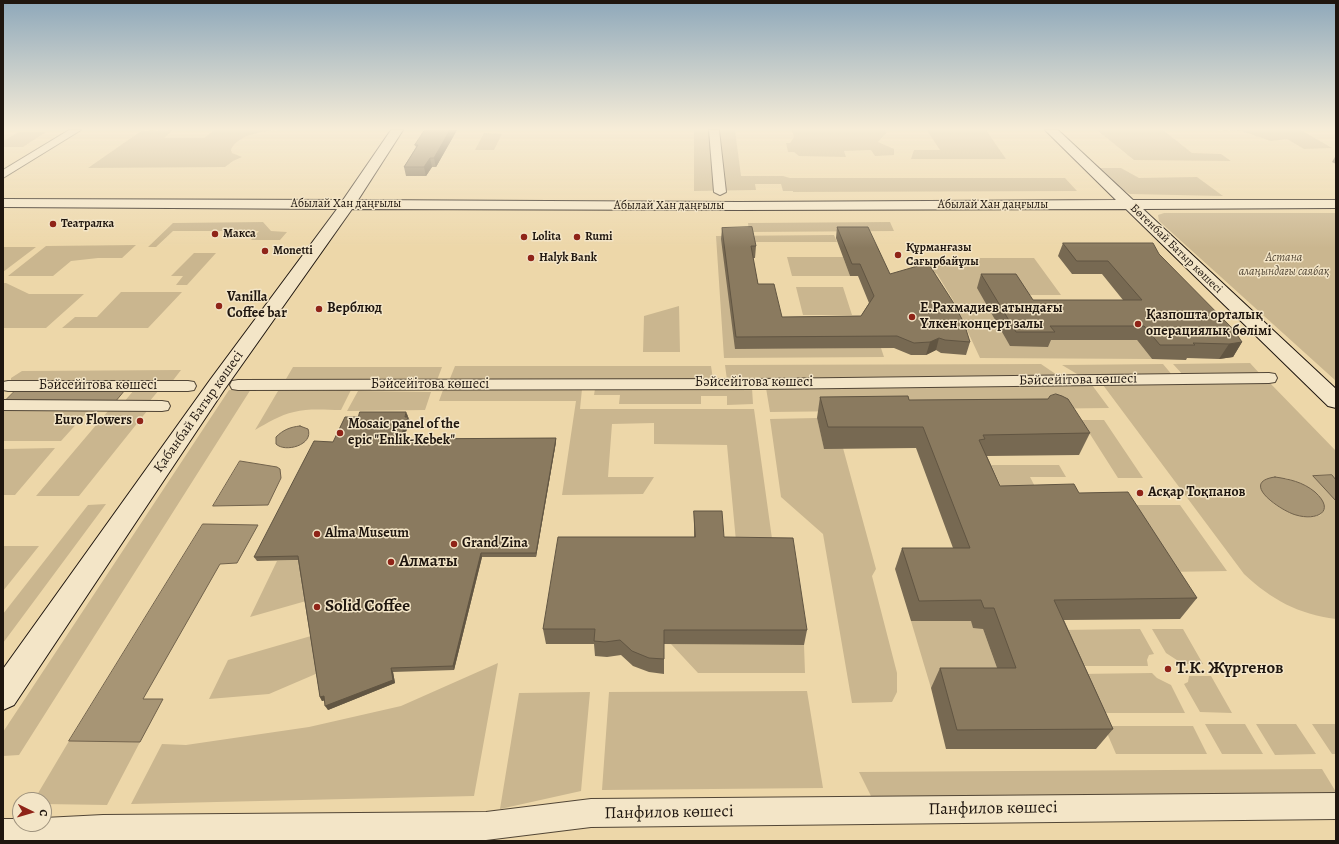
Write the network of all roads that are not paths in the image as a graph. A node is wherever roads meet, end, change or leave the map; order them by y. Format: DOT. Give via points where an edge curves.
graph roads {
  1 [pos="12,169"];
  2 [pos="371,169"];
  3 [pos="718,169"];
  4 [pos="1092,169"];
  5 [pos="3,175"];
  6 [pos="720,192"];
  7 [pos="3,203"];
  8 [pos="348,204"];
  9 [pos="1336,204"];
  10 [pos="1130,205"];
  11 [pos="1269,378"];
  12 [pos="238,385"];
  13 [pos="188,386"];
  14 [pos="5,389"];
  15 [pos="1336,401"];
  16 [pos="3,405"];
  17 [pos="162,406"];
  18 [pos="3,695"];
  19 [pos="1336,806"];
  20 [pos="3,833"];
  1 -- 5 [label="street"];
  2 -- 8 [label="street, Қабанбай Батыр көшесі"];
  3 -- 6 [label="street"];
  4 -- 10 [label="street, Бөгенбай Батыр көшесі"];
  7 -- 8 [label="street, Абылай Хан даңғылы"];
  8 -- 10 [label="street, Абылай Хан даңғылы"];
  8 -- 18 [label="street, Қабанбай Батыр көшесі" via="217,385"];
  9 -- 10 [label="street, Абылай Хан даңғылы"];
  10 -- 15 [label="street, Бөгенбай Батыр көшесі"];
  11 -- 12 [label="street, Бәйсейітова көшесі" via="750,384"];
  13 -- 14 [label="street, Бәйсейітова көшесі"];
  16 -- 17 [label="street, Бәйсейітова көшесі"];
  19 -- 20 [label="street, Панфилов көшесі" via="591,813 486,826"];
}
